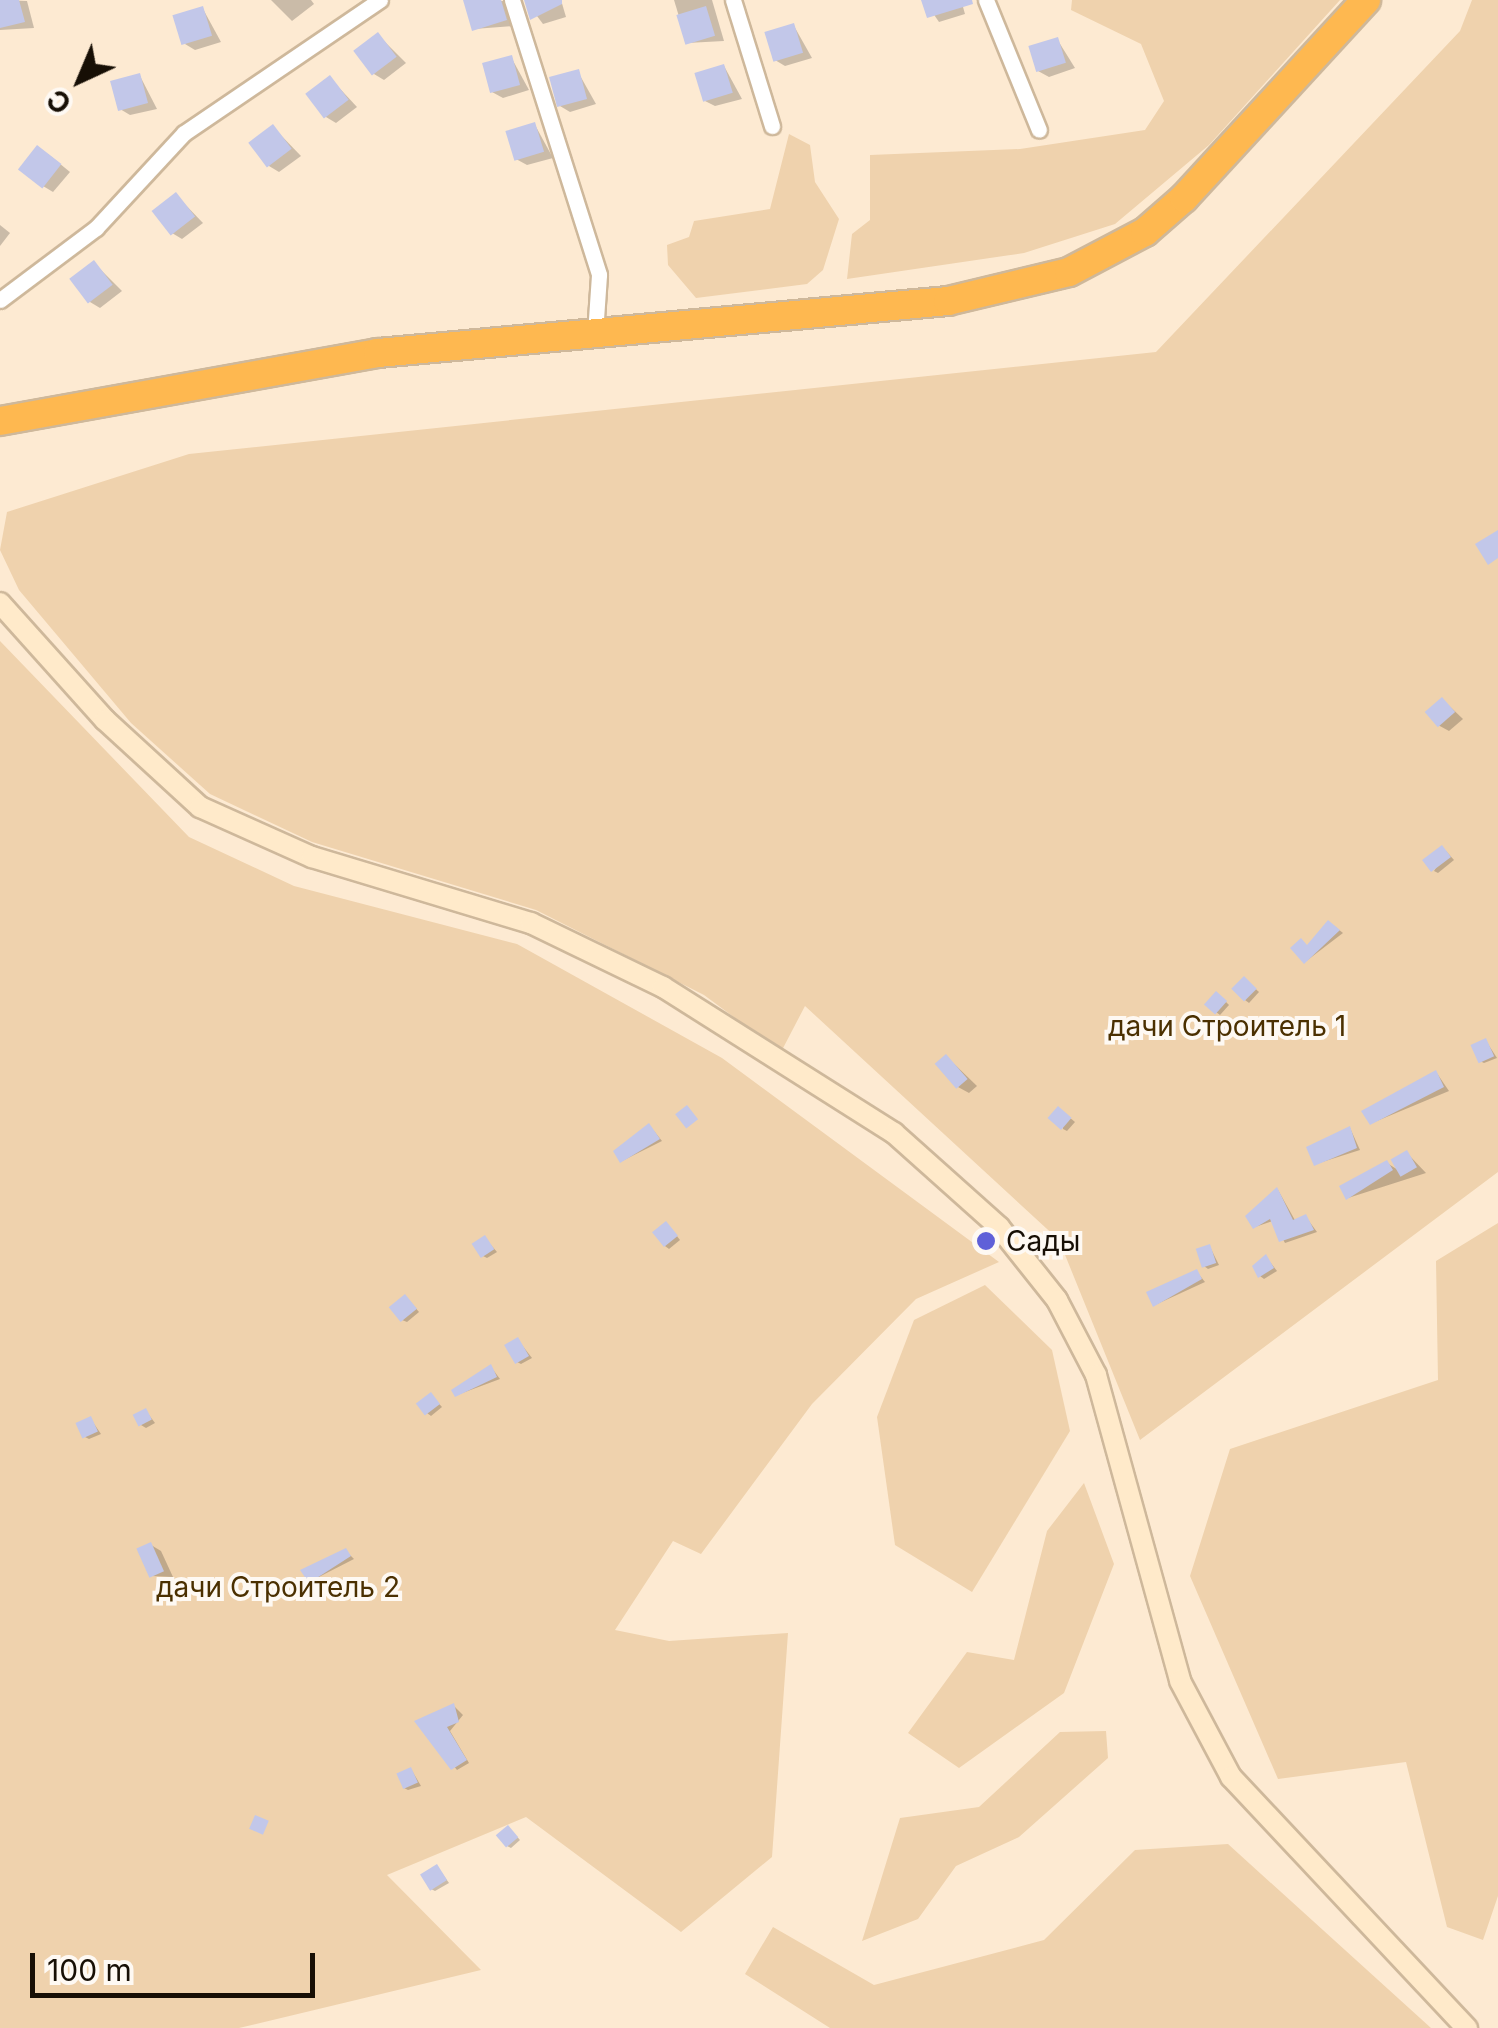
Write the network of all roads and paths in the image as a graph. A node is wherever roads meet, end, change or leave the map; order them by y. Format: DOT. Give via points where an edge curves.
graph roads {
  1 [pos="380,0"];
  2 [pos="512,0"];
  3 [pos="733,0"];
  4 [pos="986,0"];
  5 [pos="1366,0"];
  6 [pos="772,126"];
  7 [pos="1039,130"];
  8 [pos="0,300"];
  9 [pos="595,333"];
  10 [pos="0,421"];
  11 [pos="0,603"];
  12 [pos="1467,2028"];
  1 -- 8 [label="street" via="184,133 96,228"];
  2 -- 9 [label="street" via="599,275"];
  3 -- 6 [label="street"];
  4 -- 7 [label="street"];
  5 -- 9 [label="highway" via="1184,198 1145,232 1070,272 948,301"];
  9 -- 10 [label="highway" via="378,353"];
  11 -- 12 [label="street" via="105,720 200,806 312,857 531,923 663,987 894,1133 999,1227 1058,1300 1096,1375 1180,1681 1231,1776"];
}
